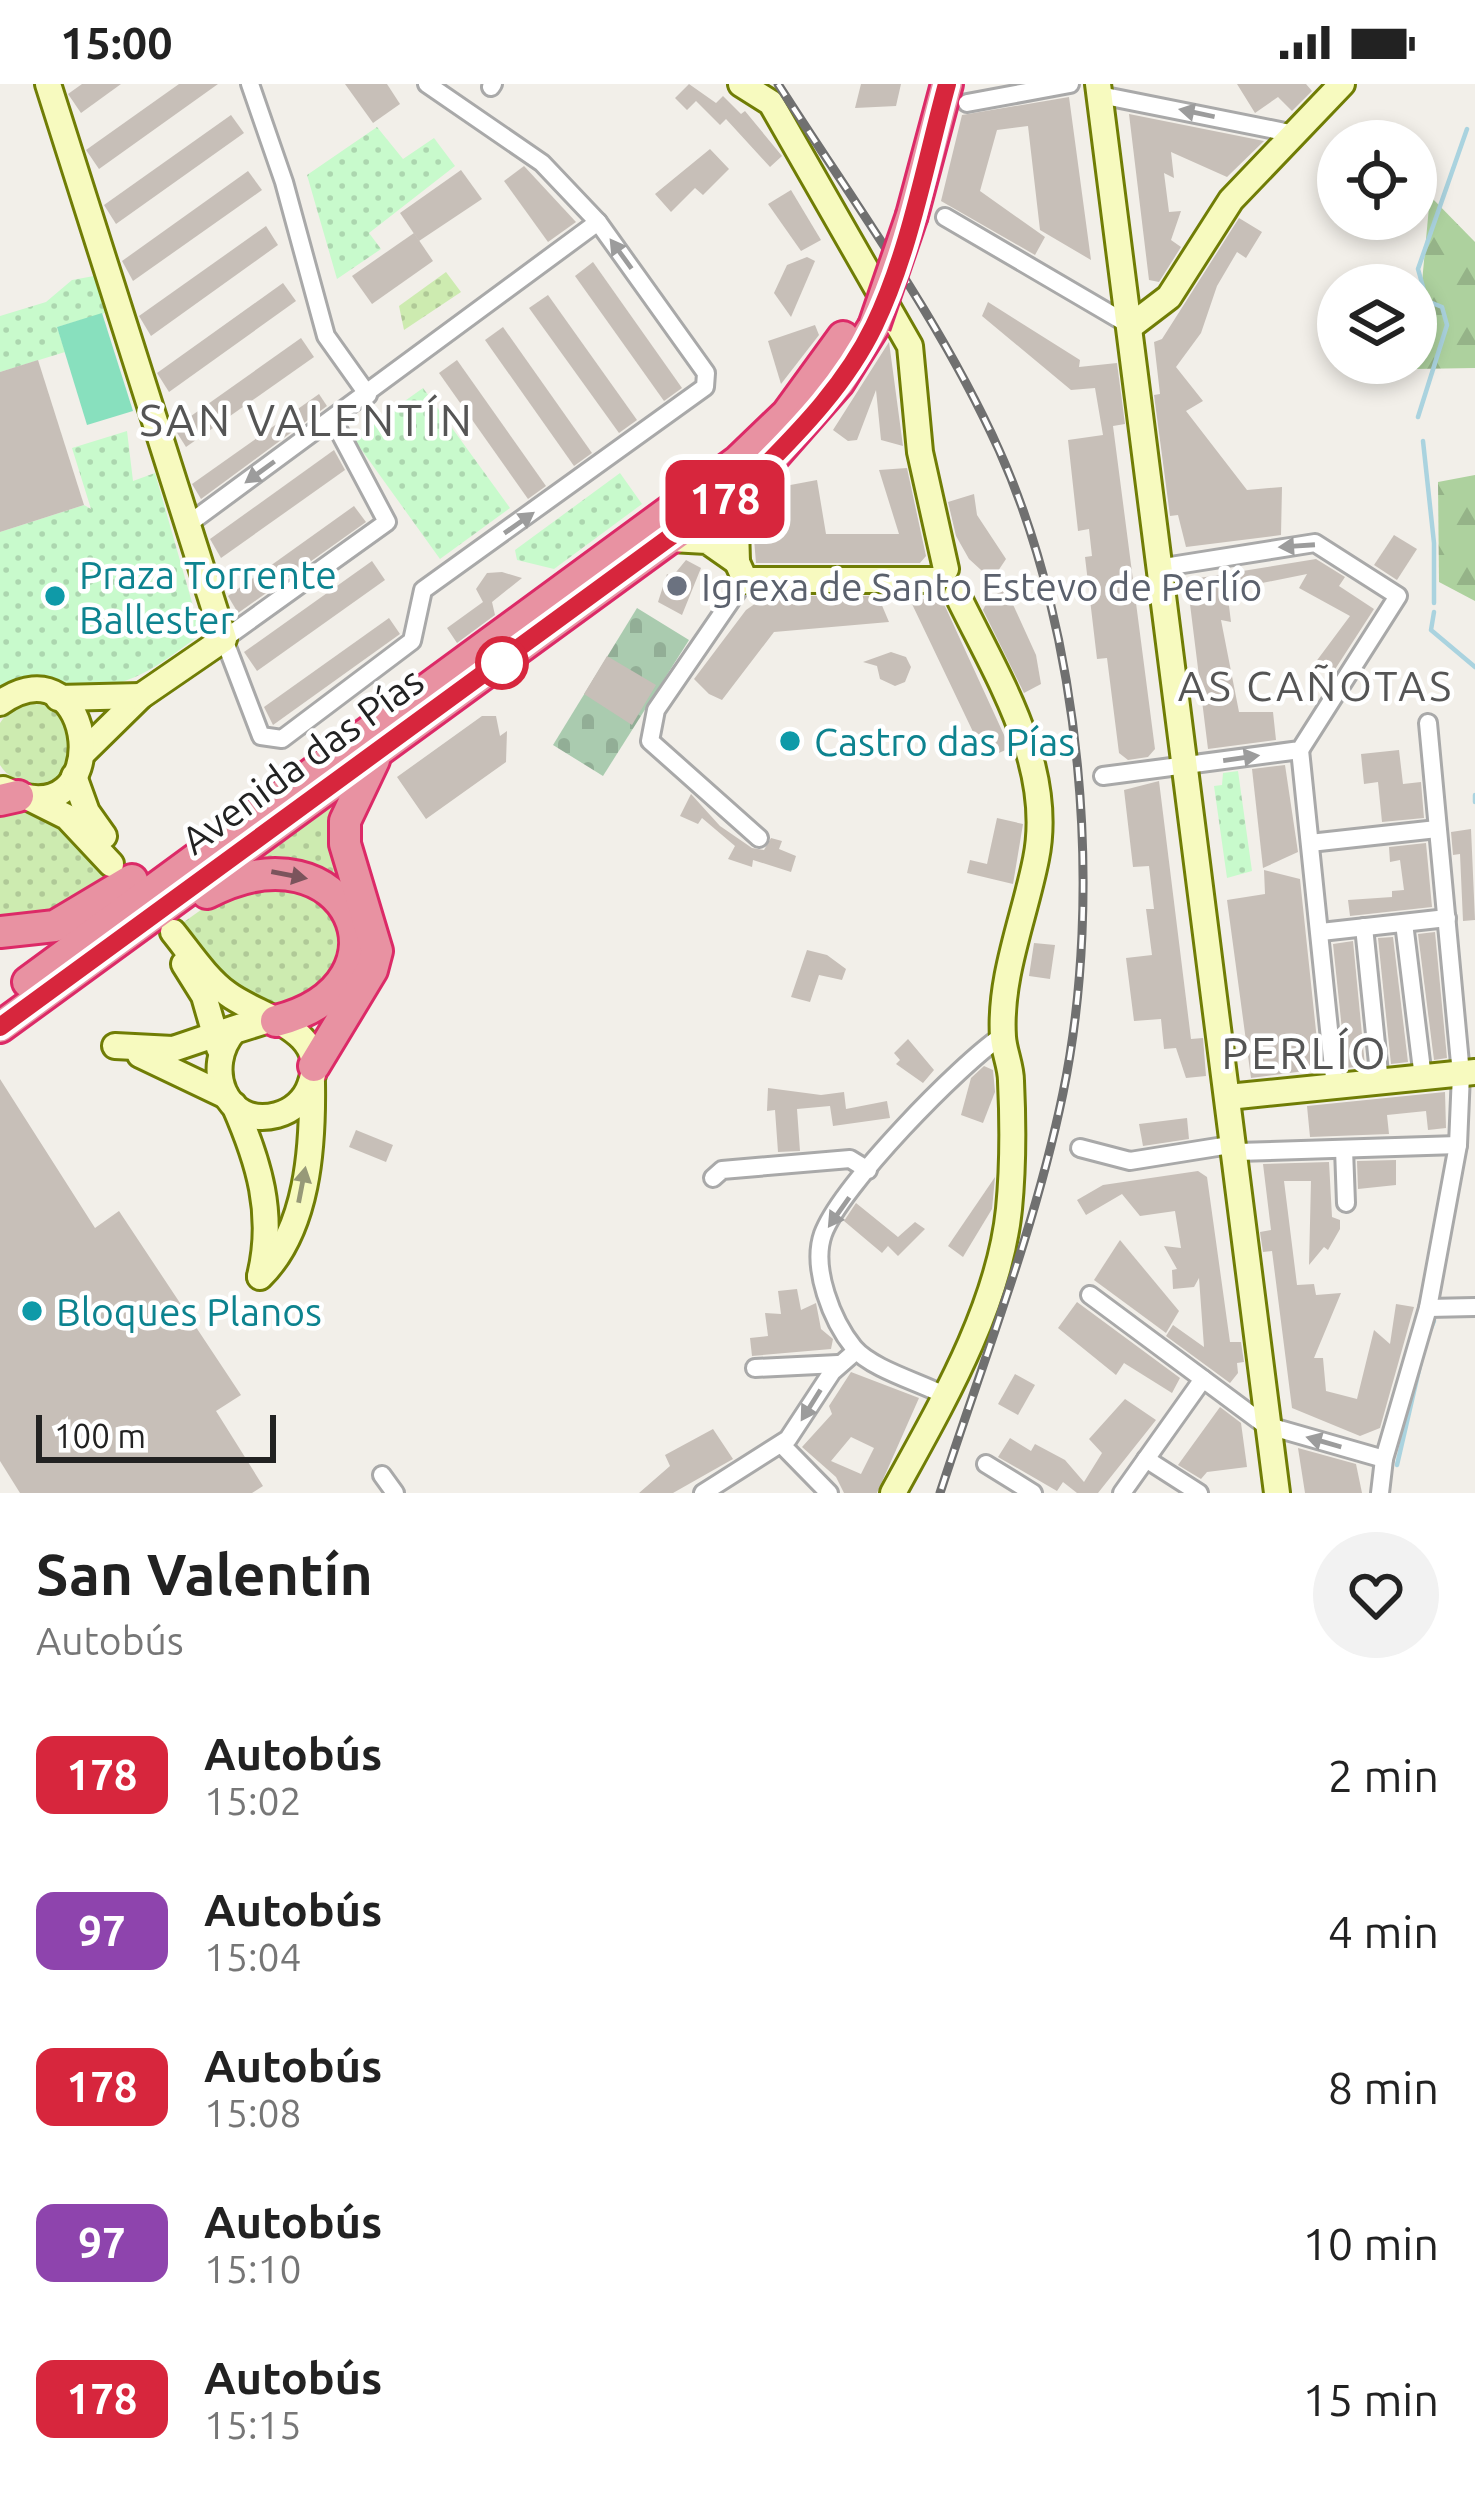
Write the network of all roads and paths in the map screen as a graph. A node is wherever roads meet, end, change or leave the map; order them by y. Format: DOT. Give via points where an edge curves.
graph roads {
  1 [pos="48,84"];
  2 [pos="250,84"];
  3 [pos="427,84"];
  4 [pos="741,84"];
  5 [pos="926,84"];
  6 [pos="1070,84"];
  7 [pos="1342,84"];
  8 [pos="1099,90"];
  9 [pos="957,93"];
  10 [pos="1295,134"];
  11 [pos="903,212"];
  12 [pos="945,217"];
  13 [pos="598,222"];
  14 [pos="865,321"];
  15 [pos="1131,326"];
  16 [pos="368,394"];
  17 [pos="332,420"];
  18 [pos="735,492"];
  19 [pos="188,525"];
  20 [pos="671,539"];
  21 [pos="1158,568"];
  22 [pos="741,571"];
  23 [pos="940,575"];
  24 [pos="224,640"];
  25 [pos="141,696"];
  26 [pos="58,698"];
  27 [pos="0,703"];
  28 [pos="1428,723"];
  29 [pos="1300,750"];
  30 [pos="85,751"];
  31 [pos="376,754"];
  32 [pos="1181,766"];
  33 [pos="74,776"];
  34 [pos="1103,776"];
  35 [pos="11,795"];
  36 [pos="274,801"];
  37 [pos="1437,829"];
  38 [pos="759,838"];
  39 [pos="1310,843"];
  40 [pos="1447,917"];
  41 [pos="1404,923"];
  42 [pos="1364,928"];
  43 [pos="0,932"];
  44 [pos="160,932"];
  45 [pos="1321,932"];
  46 [pos="0,1002"];
  47 [pos="263,1022"];
  48 [pos="0,1027"];
  49 [pos="1003,1036"];
  50 [pos="217,1043"];
  51 [pos="1468,1073"];
  52 [pos="313,1075"];
  53 [pos="1423,1078"];
  54 [pos="1380,1083"];
  55 [pos="1335,1087"];
  56 [pos="1228,1097"];
  57 [pos="230,1101"];
  58 [pos="1458,1145"];
  59 [pos="1080,1148"];
  60 [pos="1236,1148"];
  61 [pos="1344,1149"];
  62 [pos="868,1170"];
  63 [pos="712,1178"];
  64 [pos="1346,1204"];
  65 [pos="1090,1295"];
  66 [pos="1475,1307"];
  67 [pos="1427,1308"];
  68 [pos="856,1351"];
  69 [pos="838,1364"];
  70 [pos="755,1368"];
  71 [pos="1203,1379"];
  72 [pos="944,1395"];
  73 [pos="1265,1425"];
  74 [pos="781,1444"];
  75 [pos="1146,1459"];
  76 [pos="1384,1459"];
  77 [pos="986,1464"];
  78 [pos="382,1474"];
  79 [pos="395,1493"];
  80 [pos="704,1493"];
  81 [pos="829,1493"];
  82 [pos="893,1493"];
  83 [pos="1033,1493"];
  84 [pos="1122,1493"];
  85 [pos="1199,1493"];
  86 [pos="1277,1493"];
  87 [pos="1380,1493"];
  1 -- 19 [label="street"];
  2 -- 16 [label="street" via="326,337"];
  3 -- 13 [label="street" via="542,163"];
  4 -- 23 [label="street" via="771,103 910,346"];
  5 -- 11 [label="highway, Avenida das Pías"];
  6 -- 9 [label="street"];
  7 -- 10 [label="street"];
  10 -- 8 [label="street, one-way"];
  8 -- 15 [label="street"];
  9 -- 11 [label="highway, Avenida das Pías"];
  10 -- 15 [label="street" via="1231,200 1169,298"];
  11 -- 14 [label="highway, Avenida das Pías, bridge"];
  12 -- 15 [label="street"];
  13 -- 16 [label="street"];
  24 -- 13 [label="street, one-way" via="261,736 282,739 412,641 423,590 705,387 706,374"];
  14 -- 18 [label="highway, Avenida das Pías" via="804,428"];
  14 -- 36 [label="highway, Avenida das Pías" via="738,461"];
  15 -- 21 [label="street"];
  16 -- 17 [label="street"];
  17 -- 19 [label="street, one-way"];
  17 -- 24 [label="street" via="387,522"];
  18 -- 20 [label="highway, Avenida das Pías"];
  18 -- 22 [label="street"];
  19 -- 24 [label="street"];
  20 -- 22 [label="street" via="707,541"];
  20 -- 31 [label="highway, Avenida das Pías"];
  29 -- 21 [label="street, one-way" via="1398,596 1315,544"];
  21 -- 32 [label="street"];
  22 -- 23 [label="street"];
  22 -- 38 [label="street" via="656,710 650,741"];
  23 -- 49 [label="street" via="942,596 957,594 1029,747 1039,803"];
  24 -- 25 [label="street"];
  25 -- 26 [label="street"];
  25 -- 30 [label="street"];
  26 -- 27 [label="street" via="22,692"];
  26 -- 30 [label="street" via="79,720"];
  28 -- 37 [label="street"];
  32 -- 29 [label="street, one-way"];
  29 -- 39 [label="street"];
  30 -- 33 [label="street"];
  31 -- 44 [label="highway, Avenida das Pías"];
  31 -- 52 [label="highway" via="345,821 345,844 377,951"];
  32 -- 34 [label="street"];
  32 -- 56 [label="street"];
  33 -- 35 [label="street" via="53,793"];
  33 -- 35 [label="street" via="115,861 67,817"];
  36 -- 43 [label="highway" via="55,926"];
  36 -- 46 [label="highway, Avenida das Pías"];
  37 -- 39 [label="street"];
  37 -- 40 [label="street"];
  39 -- 45 [label="street"];
  40 -- 41 [label="street"];
  40 -- 51 [label="street"];
  41 -- 42 [label="street"];
  41 -- 53 [label="street"];
  42 -- 45 [label="street"];
  42 -- 54 [label="street"];
  44 -- 47 [label="street"];
  44 -- 47 [label="highway, one-way" via="235,879 271,871 326,887 352,924 350,970 330,1000"];
  44 -- 48 [label="highway, Avenida das Pías"];
  44 -- 50 [label="street" via="203,996"];
  45 -- 55 [label="street"];
  47 -- 50 [label="street"];
  47 -- 52 [label="street" via="307,1042"];
  49 -- 62 [label="street" via="968,1058"];
  49 -- 72 [label="street" via="1011,1077 1009,1210 984,1306"];
  50 -- 57 [label="street"];
  50 -- 57 [label="street" via="115,1046"];
  51 -- 53 [label="street"];
  51 -- 58 [label="street"];
  52 -- 57 [label="street" via="304,1097 279,1115 262,1117"];
  57 -- 52 [label="street, one-way" via="259,1162 266,1211 260,1276 278,1259 297,1213"];
  53 -- 54 [label="street"];
  54 -- 55 [label="street"];
  55 -- 56 [label="street"];
  56 -- 60 [label="street"];
  58 -- 61 [label="street"];
  58 -- 67 [label="street"];
  59 -- 60 [label="street" via="1130,1161"];
  60 -- 61 [label="street"];
  60 -- 73 [label="street"];
  61 -- 64 [label="street"];
  62 -- 63 [label="street" via="850,1159 722,1170"];
  62 -- 68 [label="street, one-way" via="823,1235 831,1307"];
  65 -- 71 [label="street"];
  66 -- 67 [label="street"];
  67 -- 76 [label="street"];
  68 -- 69 [label="street"];
  68 -- 72 [label="street"];
  69 -- 70 [label="street"];
  69 -- 74 [label="street, one-way"];
  71 -- 73 [label="street"];
  71 -- 75 [label="street"];
  72 -- 82 [label="street"];
  76 -- 73 [label="street, one-way"];
  73 -- 86 [label="street"];
  74 -- 80 [label="street"];
  74 -- 81 [label="street"];
  75 -- 84 [label="street"];
  75 -- 85 [label="street"];
  76 -- 87 [label="street"];
  77 -- 83 [label="street"];
  78 -- 79 [label="street"];
}
